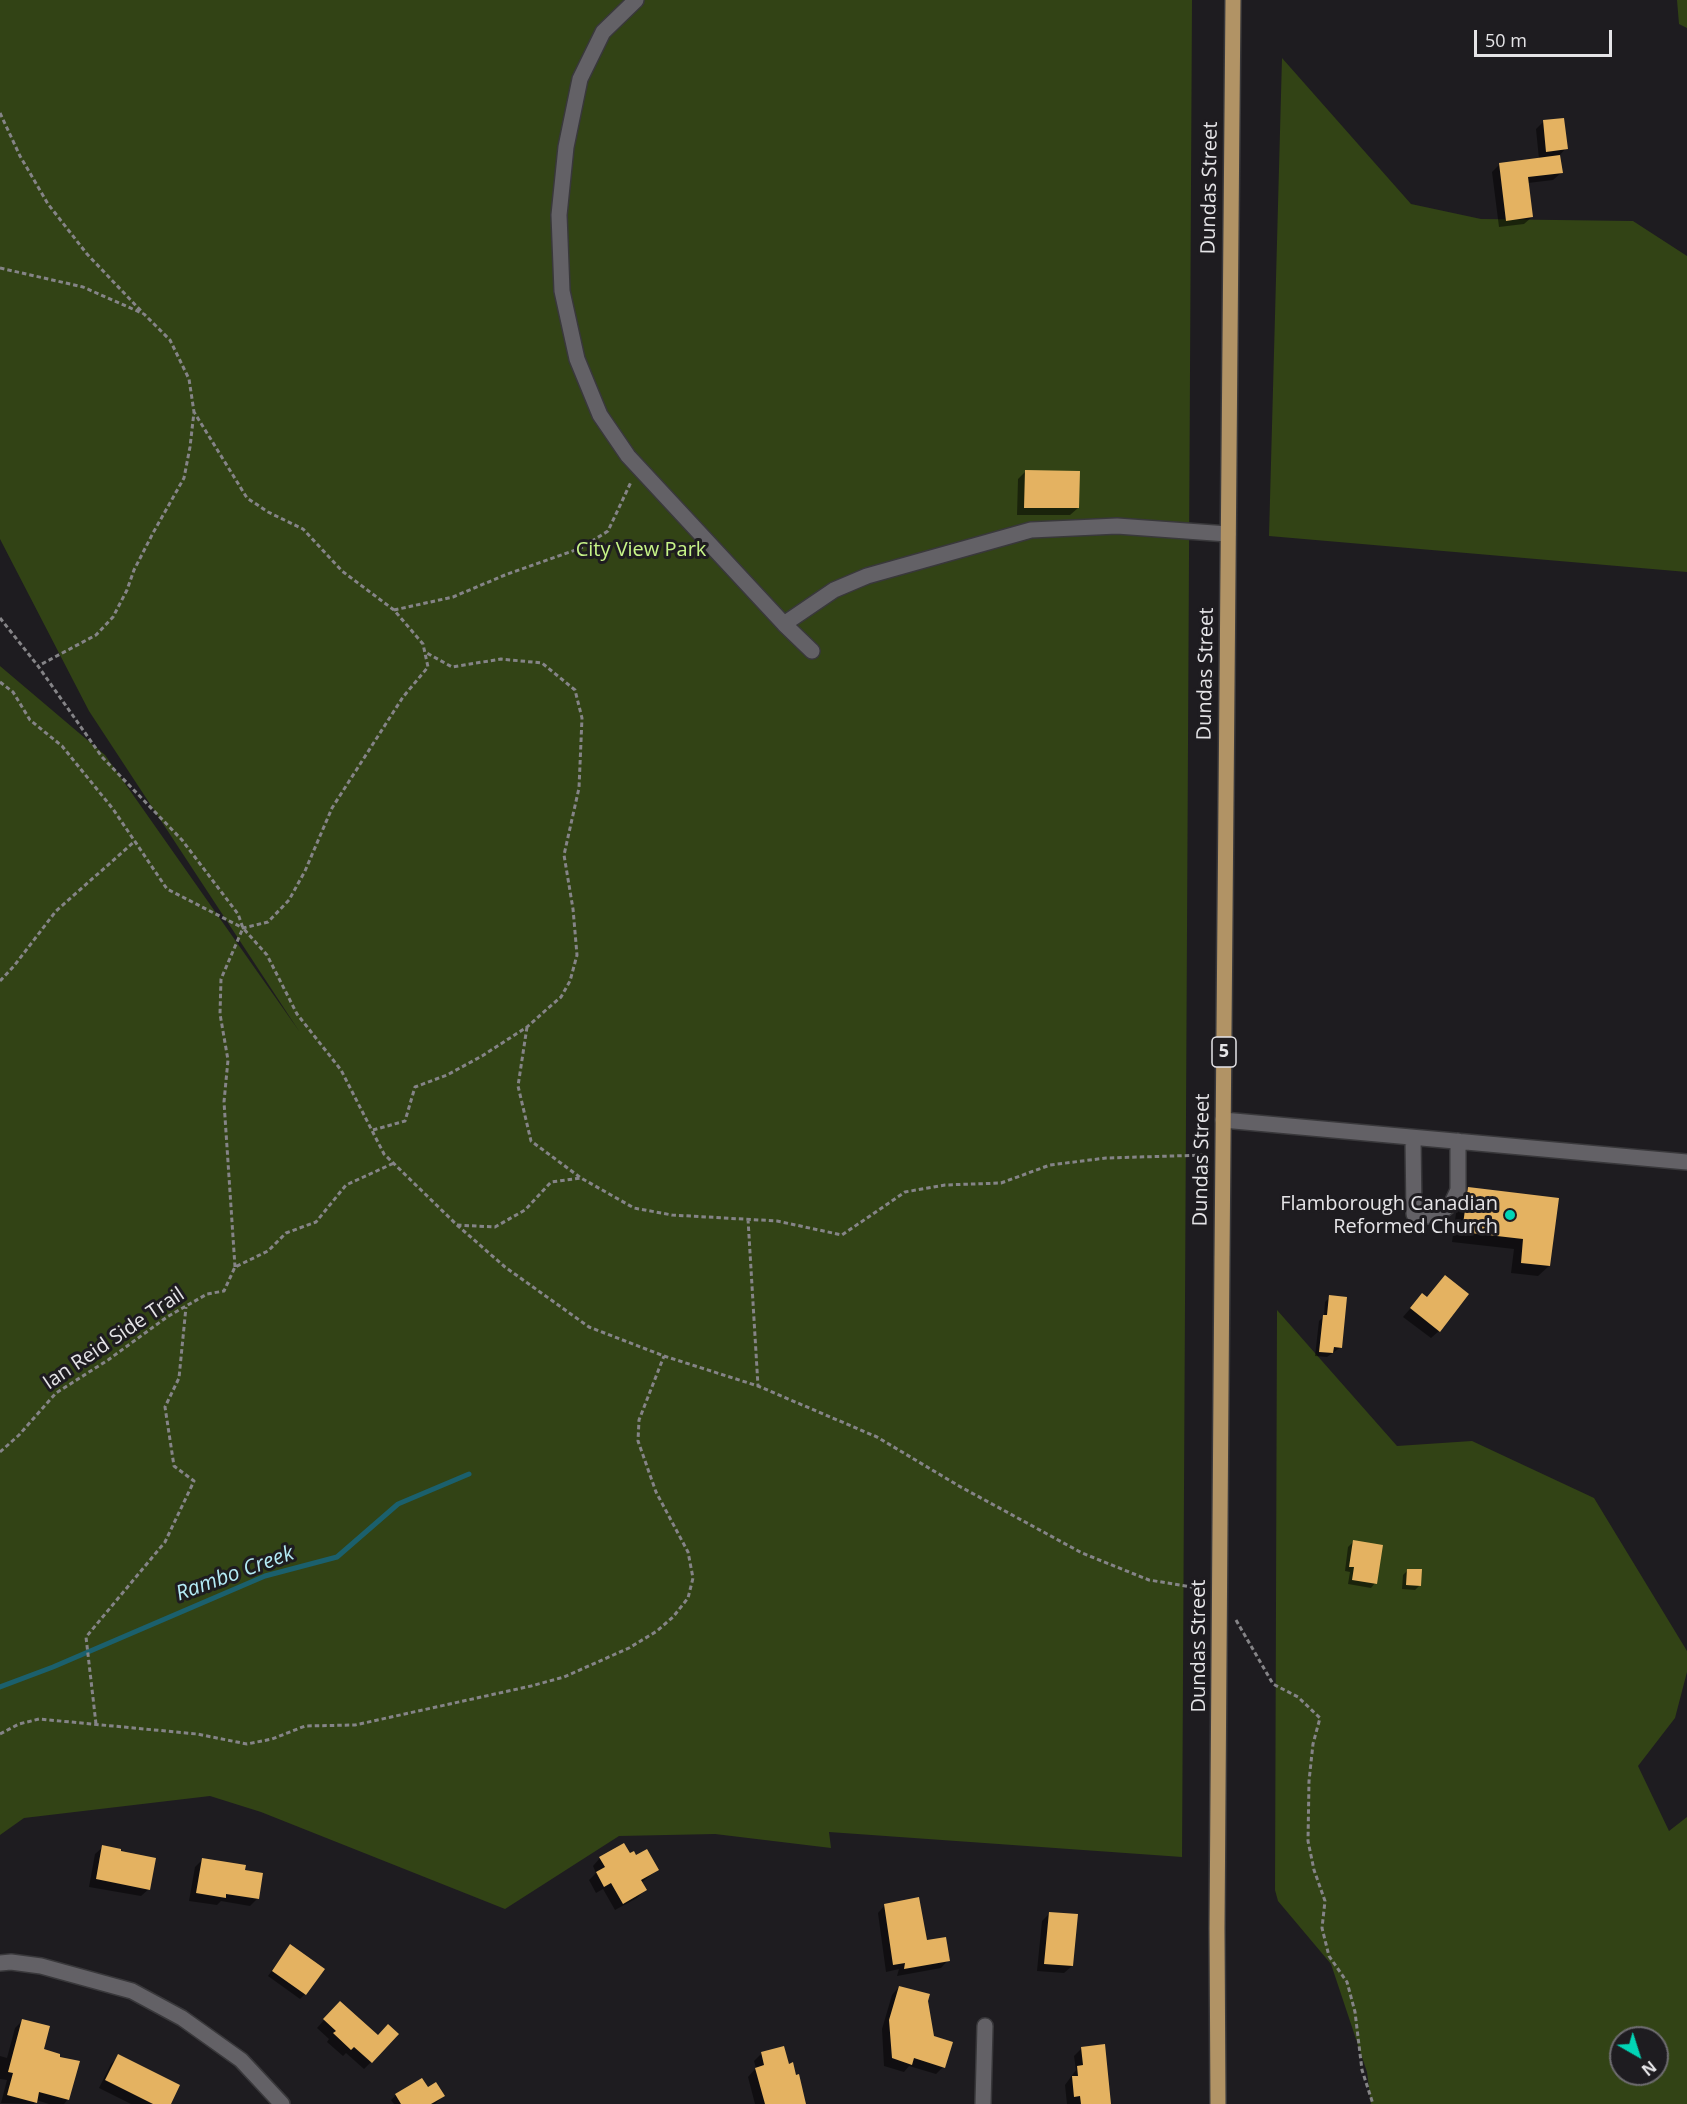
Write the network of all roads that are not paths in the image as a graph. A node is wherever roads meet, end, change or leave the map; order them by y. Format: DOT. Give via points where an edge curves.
graph roads {
  1 [pos="636,0"];
  2 [pos="1233,0"];
  3 [pos="1228,534"];
  4 [pos="784,624"];
  5 [pos="812,651"];
  6 [pos="1223,1120"];
  7 [pos="1413,1138"];
  8 [pos="1458,1142"];
  9 [pos="1687,1162"];
  10 [pos="0,1963"];
  11 [pos="985,2026"];
  12 [pos="282,2104"];
  13 [pos="983,2104"];
  14 [pos="1218,2104"];
  1 -- 4 [label="street" via="603,32 580,79 566,147 559,215 562,291 577,360 600,415 638,466"];
  2 -- 3 [label="main road, Dundas Street / 5"];
  3 -- 4 [label="street" via="1117,526 1031,530 867,576 834,590"];
  3 -- 6 [label="main road, Dundas Street / 5"];
  4 -- 5 [label="street"];
  6 -- 7 [label="street"];
  6 -- 14 [label="main road, Dundas Street / 5"];
  7 -- 8 [label="street"];
  7 -- 8 [label="street" via="1414,1214 1428,1216 1442,1212 1458,1190"];
  8 -- 9 [label="street"];
  10 -- 12 [label="street" via="41,1966 132,1991 182,2018 241,2060"];
  11 -- 13 [label="street"];
}
